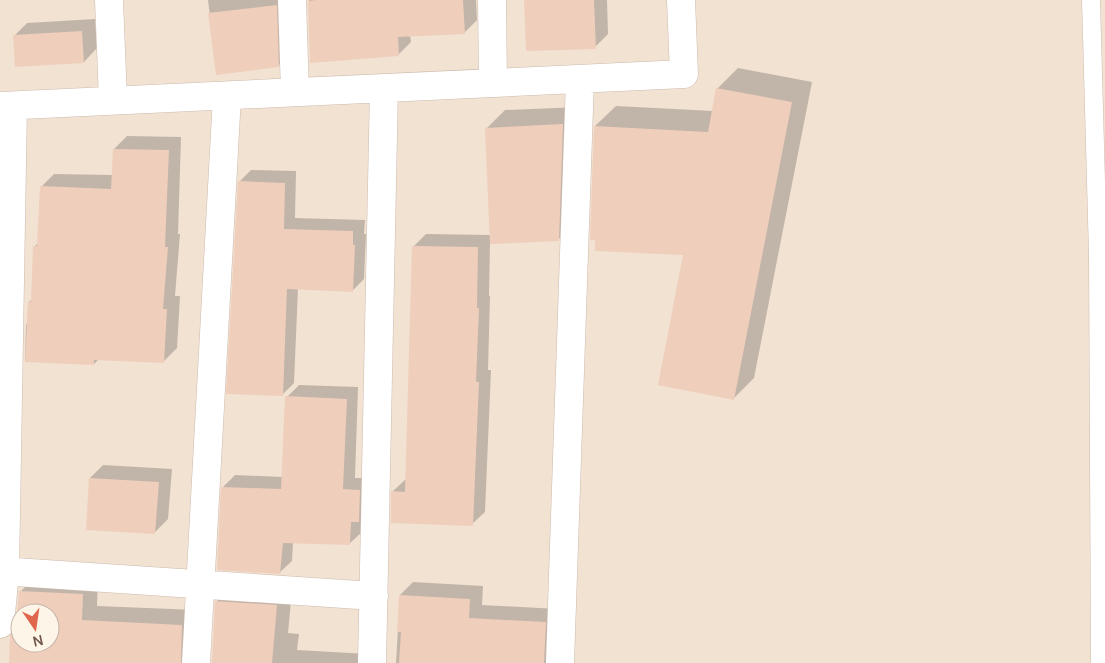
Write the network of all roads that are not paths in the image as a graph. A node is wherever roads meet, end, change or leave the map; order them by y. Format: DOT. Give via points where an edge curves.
graph roads {
  1 [pos="109,0"];
  2 [pos="292,0"];
  3 [pos="492,0"];
  4 [pos="681,0"];
  5 [pos="1091,0"];
  6 [pos="580,79"];
  7 [pos="493,83"];
  8 [pos="384,88"];
  9 [pos="295,92"];
  10 [pos="227,96"];
  11 [pos="114,100"];
  12 [pos="7,106"];
  13 [pos="2,571"];
  14 [pos="201,584"];
  15 [pos="374,596"];
  16 [pos="0,624"];
  17 [pos="196,663"];
  18 [pos="372,663"];
  19 [pos="560,663"];
  20 [pos="1100,663"];
  1 -- 11 [label="street"];
  2 -- 9 [label="street"];
  3 -- 7 [label="street"];
  4 -- 6 [label="street" via="684,74"];
  5 -- 20 [label="lane" via="1098,255"];
  6 -- 7 [label="street"];
  6 -- 19 [label="street"];
  7 -- 8 [label="street"];
  8 -- 9 [label="street"];
  8 -- 15 [label="street"];
  9 -- 10 [label="street"];
  10 -- 11 [label="street"];
  10 -- 14 [label="street"];
  11 -- 12 [label="street"];
  12 -- 13 [label="street"];
  13 -- 14 [label="street"];
  13 -- 16 [label="street"];
  14 -- 15 [label="street"];
  14 -- 17 [label="street"];
  15 -- 18 [label="street"];
}
